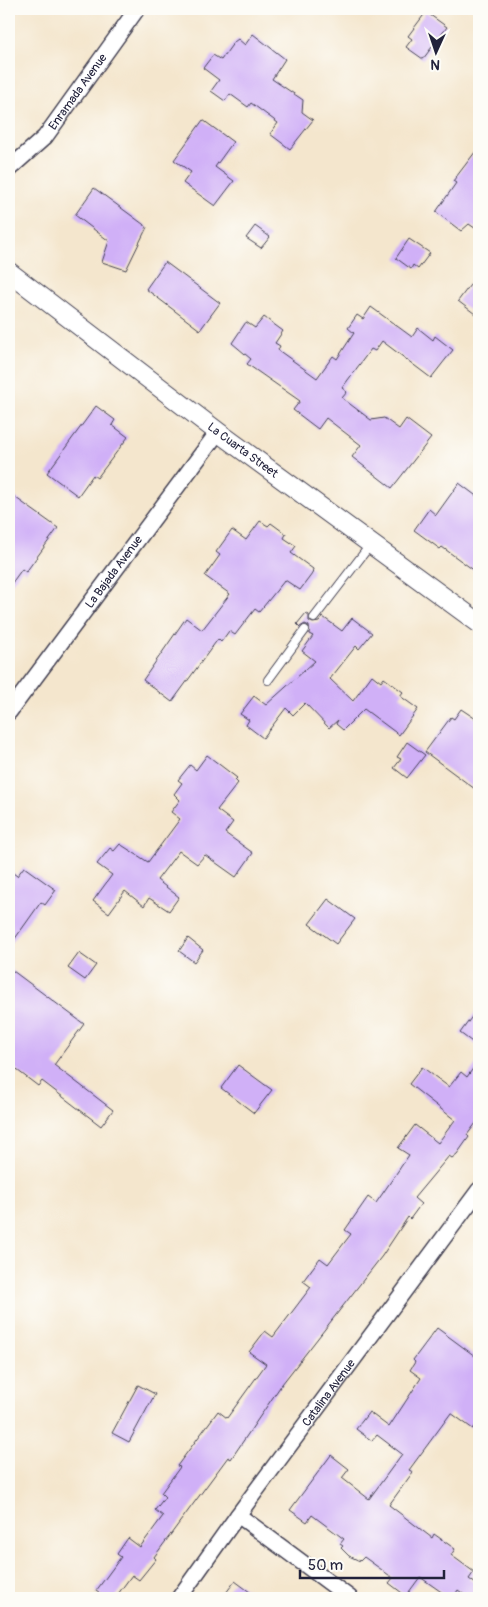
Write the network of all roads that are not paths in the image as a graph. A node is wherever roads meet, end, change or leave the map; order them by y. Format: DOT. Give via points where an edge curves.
graph roads {
  1 [pos="136,9"];
  2 [pos="9,168"];
  3 [pos="9,272"];
  4 [pos="218,432"];
  5 [pos="371,544"];
  6 [pos="314,618"];
  7 [pos="479,623"];
  8 [pos="305,630"];
  9 [pos="268,680"];
  10 [pos="9,712"];
  11 [pos="479,1190"];
  12 [pos="238,1515"];
  13 [pos="179,1598"];
  14 [pos="350,1598"];
  1 -- 2 [label="street, Enramada Avenue" via="45,137"];
  3 -- 4 [label="street, La Cuarta Street"];
  4 -- 5 [label="street, La Cuarta Street"];
  4 -- 10 [label="street, La Bajada Avenue"];
  5 -- 6 [label="lane"];
  5 -- 7 [label="street, La Cuarta Street"];
  8 -- 9 [label="lane"];
  11 -- 12 [label="street, Catalina Avenue"];
  12 -- 13 [label="street, Catalina Avenue"];
  12 -- 14 [label="street"];
}
